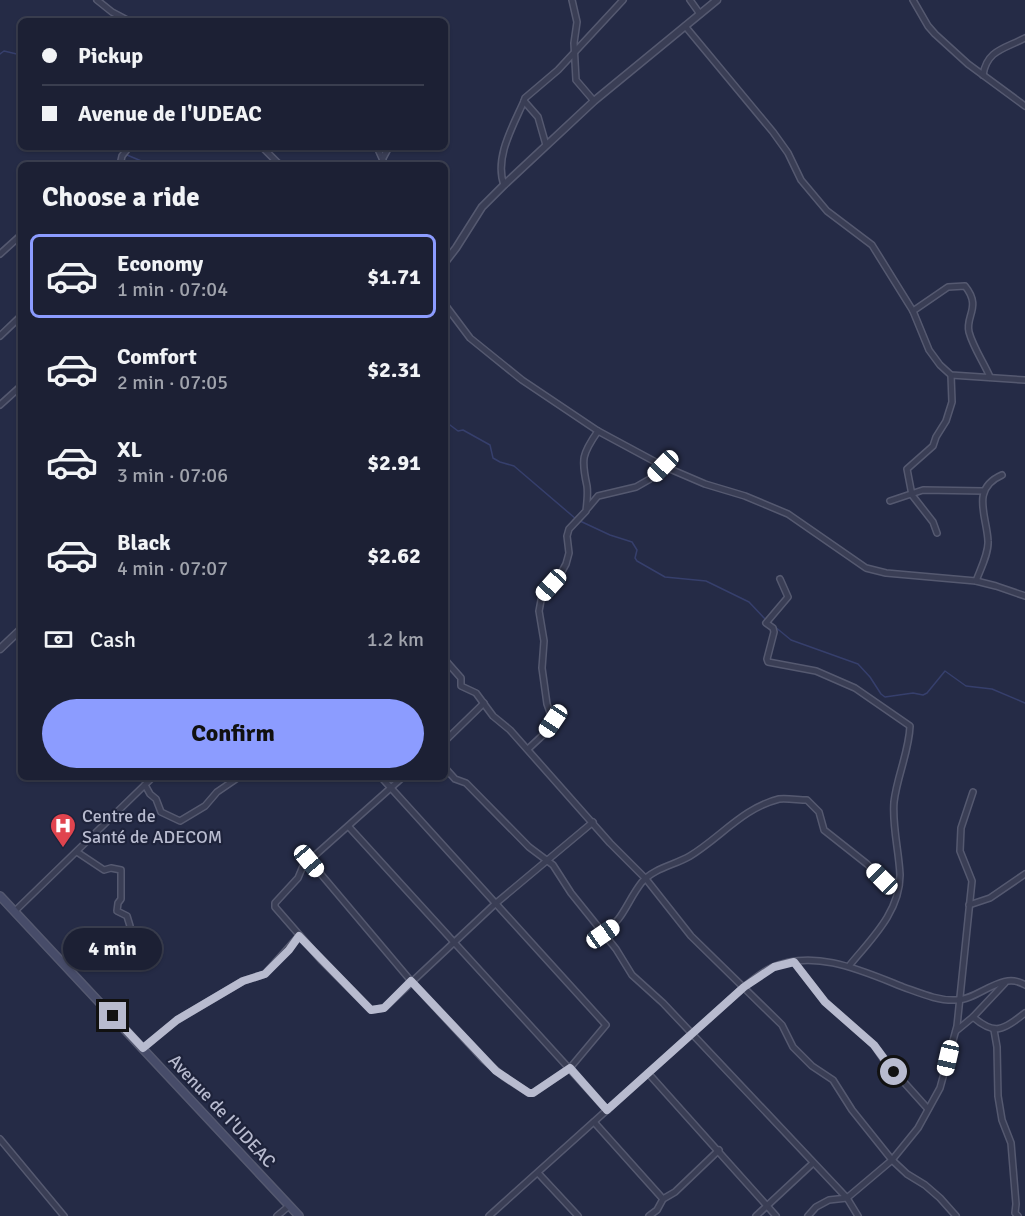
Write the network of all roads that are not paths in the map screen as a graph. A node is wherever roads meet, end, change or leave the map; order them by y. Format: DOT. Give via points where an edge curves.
graph roads {
  1 [pos="98,0"];
  2 [pos="572,0"];
  3 [pos="623,0"];
  4 [pos="690,0"];
  5 [pos="717,0"];
  6 [pos="913,0"];
  7 [pos="699,14"];
  8 [pos="123,18"];
  9 [pos="685,26"];
  10 [pos="1025,38"];
  11 [pos="574,53"];
  12 [pos="983,75"];
  13 [pos="524,101"];
  14 [pos="594,101"];
  15 [pos="1025,106"];
  16 [pos="546,145"];
  17 [pos="265,150"];
  18 [pos="277,162"];
  19 [pos="504,185"];
  20 [pos="18,238"];
  21 [pos="0,254"];
  22 [pos="448,258"];
  23 [pos="448,309"];
  24 [pos="913,311"];
  25 [pos="18,319"];
  26 [pos="0,336"];
  27 [pos="951,375"];
  28 [pos="990,377"];
  29 [pos="1025,380"];
  30 [pos="18,389"];
  31 [pos="0,405"];
  32 [pos="598,431"];
  33 [pos="663,466"];
  34 [pos="1002,475"];
  35 [pos="984,491"];
  36 [pos="912,495"];
  37 [pos="890,501"];
  38 [pos="586,511"];
  39 [pos="937,533"];
  40 [pos="780,579"];
  41 [pos="976,581"];
  42 [pos="1025,596"];
  43 [pos="18,632"];
  44 [pos="0,649"];
  45 [pos="448,663"];
  46 [pos="484,703"];
  47 [pos="448,738"];
  48 [pos="528,750"];
  49 [pos="448,772"];
  50 [pos="150,780"];
  51 [pos="235,780"];
  52 [pos="384,780"];
  53 [pos="399,780"];
  54 [pos="145,785"];
  55 [pos="390,787"];
  56 [pos="973,792"];
  57 [pos="592,822"];
  58 [pos="349,827"];
  59 [pos="77,852"];
  60 [pos="309,861"];
  61 [pos="546,861"];
  62 [pos="1025,874"];
  63 [pos="645,879"];
  64 [pos="899,883"];
  65 [pos="0,896"];
  66 [pos="495,904"];
  67 [pos="969,905"];
  68 [pos="15,911"];
  69 [pos="130,926"];
  70 [pos="603,934"];
  71 [pos="299,936"];
  72 [pos="454,943"];
  73 [pos="794,962"];
  74 [pos="849,966"];
  75 [pos="1009,980"];
  76 [pos="411,981"];
  77 [pos="1025,985"];
  78 [pos="744,987"];
  79 [pos="958,1001"];
  80 [pos="1025,1013"];
  81 [pos="973,1017"];
  82 [pos="993,1030"];
  83 [pos="955,1031"];
  84 [pos="692,1034"];
  85 [pos="143,1048"];
  86 [pos="570,1068"];
  87 [pos="648,1073"];
  88 [pos="928,1109"];
  89 [pos="607,1110"];
  90 [pos="594,1122"];
  91 [pos="0,1139"];
  92 [pos="719,1150"];
  93 [pos="892,1160"];
  94 [pos="813,1163"];
  95 [pos="537,1173"];
  96 [pos="847,1198"];
  97 [pos="663,1199"];
  98 [pos="289,1206"];
  99 [pos="767,1206"];
  100 [pos="64,1216"];
  101 [pos="277,1216"];
  102 [pos="299,1216"];
  103 [pos="489,1216"];
  104 [pos="578,1216"];
  105 [pos="649,1216"];
  106 [pos="756,1216"];
  107 [pos="776,1216"];
  108 [pos="808,1216"];
  109 [pos="858,1216"];
  110 [pos="956,1216"];
  111 [pos="1018,1216"];
  1 -- 8 [label="street"];
  2 -- 11 [label="street" via="577,21"];
  3 -- 11 [label="street"];
  4 -- 7 [label="street"];
  5 -- 7 [label="street"];
  6 -- 12 [label="street" via="935,34"];
  7 -- 9 [label="street"];
  9 -- 14 [label="street"];
  9 -- 24 [label="street" via="773,132 801,180 827,211 872,245"];
  10 -- 12 [label="street" via="989,57"];
  11 -- 13 [label="street"];
  11 -- 14 [label="street" via="576,80"];
  12 -- 15 [label="street"];
  13 -- 16 [label="street" via="538,117"];
  13 -- 19 [label="street" via="506,142 500,173"];
  14 -- 16 [label="street"];
  16 -- 19 [label="street"];
  17 -- 18 [label="street"];
  19 -- 22 [label="street" via="482,207"];
  20 -- 21 [label="street"];
  23 -- 32 [label="street" via="470,338 522,380"];
  24 -- 27 [label="street" via="930,350"];
  24 -- 28 [label="street" via="948,287 965,286 972,295 968,330"];
  25 -- 26 [label="street"];
  27 -- 28 [label="street"];
  27 -- 36 [label="street" via="952,402 946,421 933,446 907,469"];
  28 -- 29 [label="street"];
  30 -- 31 [label="street"];
  32 -- 33 [label="street"];
  32 -- 38 [label="street" via="583,459"];
  33 -- 38 [label="street" via="636,487 598,496"];
  33 -- 41 [label="street" via="788,514 866,568"];
  34 -- 35 [label="street"];
  35 -- 36 [label="street" via="923,490"];
  35 -- 41 [label="street" via="981,502 989,544"];
  36 -- 37 [label="street"];
  36 -- 39 [label="street"];
  38 -- 48 [label="street" via="569,529 566,564 542,594 542,668 553,721"];
  40 -- 64 [label="street" via="788,597 768,621 774,632 768,662 816,671 855,688 910,726 894,802"];
  41 -- 42 [label="street"];
  43 -- 44 [label="street"];
  45 -- 46 [label="street" via="461,678 461,686 476,693"];
  46 -- 47 [label="street"];
  46 -- 48 [label="street"];
  48 -- 57 [label="street"];
  49 -- 61 [label="street" via="454,779 466,783"];
  50 -- 54 [label="street"];
  51 -- 54 [label="street" via="205,806 180,821 161,812"];
  52 -- 55 [label="street"];
  53 -- 55 [label="street"];
  54 -- 59 [label="street"];
  55 -- 58 [label="street"];
  55 -- 66 [label="street"];
  56 -- 67 [label="street" via="961,828 960,851 972,881"];
  57 -- 61 [label="street"];
  57 -- 63 [label="street"];
  58 -- 60 [label="street"];
  58 -- 72 [label="street"];
  59 -- 68 [label="street"];
  59 -- 69 [label="street" via="104,870 121,870 117,911 127,916"];
  60 -- 71 [label="street" via="275,907"];
  60 -- 76 [label="street"];
  61 -- 66 [label="street"];
  61 -- 70 [label="street"];
  62 -- 67 [label="street" via="990,898"];
  63 -- 64 [label="street" via="689,856 750,810 781,799 807,800 819,812 824,830 882,879"];
  63 -- 70 [label="street" via="622,916"];
  63 -- 78 [label="street" via="691,936"];
  64 -- 74 [label="street" via="887,919"];
  65 -- 68 [label="main road, Avenue de I'UDEAC"];
  66 -- 72 [label="street"];
  66 -- 86 [label="street" via="606,1025"];
  67 -- 79 [label="street"];
  68 -- 85 [label="main road, Avenue de I'UDEAC"];
  70 -- 84 [label="street" via="632,975"];
  71 -- 76 [label="street" via="371,1010 384,1008"];
  71 -- 85 [label="street" via="265,974 243,981 177,1020"];
  72 -- 76 [label="street"];
  72 -- 86 [label="street"];
  73 -- 74 [label="street"];
  73 -- 78 [label="street" via="774,967"];
  73 -- 88 [label="street" via="825,1002 874,1045"];
  74 -- 79 [label="street" via="929,996"];
  75 -- 77 [label="street"];
  75 -- 79 [label="street"];
  75 -- 81 [label="street"];
  76 -- 86 [label="street" via="496,1071 529,1093"];
  78 -- 84 [label="street"];
  78 -- 93 [label="street" via="782,1025 794,1047 812,1066 833,1080"];
  79 -- 83 [label="street"];
  80 -- 82 [label="street"];
  81 -- 82 [label="street"];
  81 -- 83 [label="street"];
  82 -- 111 [label="street" via="998,1096 1011,1143"];
  83 -- 88 [label="street" via="940,1088"];
  84 -- 87 [label="street"];
  84 -- 94 [label="street"];
  85 -- 98 [label="main road, Avenue de I'UDEAC"];
  86 -- 89 [label="street"];
  87 -- 89 [label="street"];
  87 -- 92 [label="street"];
  88 -- 93 [label="street"];
  89 -- 90 [label="street"];
  90 -- 95 [label="street"];
  90 -- 97 [label="street"];
  91 -- 100 [label="street"];
  92 -- 97 [label="street"];
  92 -- 99 [label="street"];
  93 -- 96 [label="street"];
  93 -- 110 [label="street" via="940,1198"];
  94 -- 96 [label="street"];
  94 -- 99 [label="street"];
  95 -- 103 [label="street"];
  95 -- 104 [label="street"];
  96 -- 108 [label="street" via="829,1200"];
  96 -- 109 [label="street"];
  97 -- 105 [label="street"];
  98 -- 101 [label="street"];
  98 -- 102 [label="main road, Avenue de I'UDEAC"];
  99 -- 106 [label="street"];
  99 -- 107 [label="street"];
}
